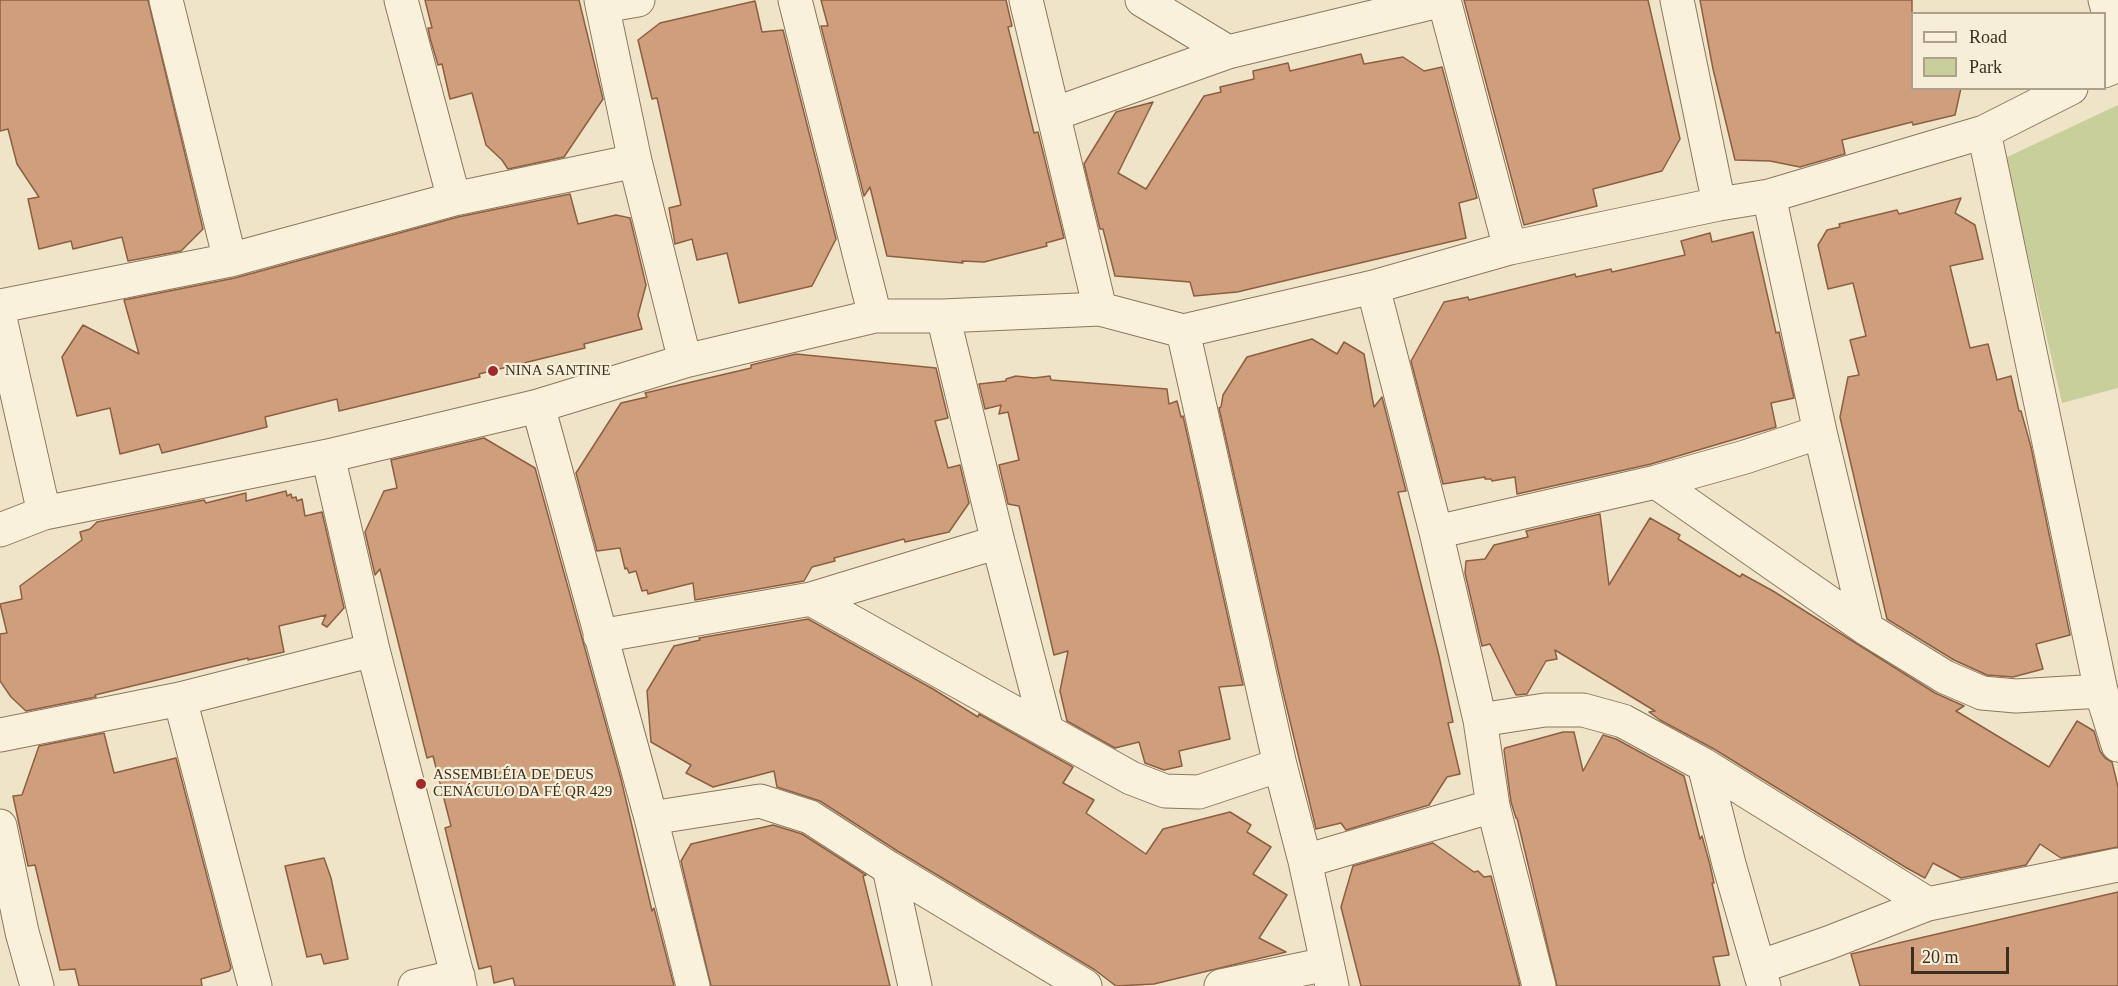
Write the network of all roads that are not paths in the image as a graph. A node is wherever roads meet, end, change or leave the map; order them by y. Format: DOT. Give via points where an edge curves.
graph roads {
  1 [pos="166,0"];
  2 [pos="401,0"];
  3 [pos="638,0"];
  4 [pos="795,0"];
  5 [pos="1026,0"];
  6 [pos="1142,0"];
  7 [pos="1443,0"];
  8 [pos="1677,0"];
  9 [pos="2105,0"];
  10 [pos="602,3"];
  11 [pos="2118,45"];
  12 [pos="1228,51"];
  13 [pos="2067,90"];
  14 [pos="1054,114"];
  15 [pos="1984,132"];
  16 [pos="635,161"];
  17 [pos="1769,196"];
  18 [pos="454,199"];
  19 [pos="1719,204"];
  20 [pos="1510,248"];
  21 [pos="230,260"];
  22 [pos="1373,287"];
  23 [pos="0,306"];
  24 [pos="1100,309"];
  25 [pos="874,316"];
  26 [pos="943,316"];
  27 [pos="0,318"];
  28 [pos="1183,331"];
  29 [pos="685,361"];
  30 [pos="538,406"];
  31 [pos="1820,432"];
  32 [pos="328,456"];
  33 [pos="1656,482"];
  34 [pos="44,513"];
  35 [pos="0,530"];
  36 [pos="1436,532"];
  37 [pos="998,542"];
  38 [pos="811,599"];
  39 [pos="1867,629"];
  40 [pos="600,636"];
  41 [pos="373,650"];
  42 [pos="2101,691"];
  43 [pos="180,699"];
  44 [pos="1480,720"];
  45 [pos="1047,730"];
  46 [pos="0,735"];
  47 [pos="2118,745"];
  48 [pos="1280,765"];
  49 [pos="1704,765"];
  50 [pos="1493,806"];
  51 [pos="651,818"];
  52 [pos="0,826"];
  53 [pos="1305,861"];
  54 [pos="2118,865"];
  55 [pos="889,868"];
  56 [pos="1928,904"];
  57 [pos="11,934"];
  58 [pos="1330,975"];
  59 [pos="1761,976"];
  60 [pos="459,981"];
  61 [pos="37,986"];
  62 [pos="255,986"];
  63 [pos="415,986"];
  64 [pos="693,986"];
  65 [pos="915,986"];
  66 [pos="1085,986"];
  67 [pos="1221,986"];
  68 [pos="1539,986"];
  1 -- 21 [label="street"];
  2 -- 18 [label="street"];
  3 -- 10 [label="street"];
  4 -- 25 [label="street"];
  5 -- 14 [label="street"];
  6 -- 12 [label="street"];
  7 -- 12 [label="street"];
  7 -- 20 [label="street"];
  8 -- 19 [label="street"];
  9 -- 11 [label="street"];
  10 -- 16 [label="street"];
  12 -- 14 [label="street"];
  13 -- 15 [label="street"];
  14 -- 24 [label="street"];
  15 -- 17 [label="street"];
  15 -- 42 [label="street"];
  16 -- 18 [label="street"];
  16 -- 29 [label="street"];
  17 -- 19 [label="street"];
  17 -- 31 [label="street"];
  18 -- 21 [label="street"];
  19 -- 20 [label="street"];
  20 -- 22 [label="street"];
  21 -- 23 [label="street"];
  22 -- 28 [label="street"];
  22 -- 36 [label="street"];
  24 -- 26 [label="street"];
  24 -- 28 [label="street"];
  25 -- 26 [label="street"];
  25 -- 29 [label="street"];
  26 -- 37 [label="street"];
  27 -- 34 [label="street"];
  28 -- 48 [label="street"];
  29 -- 30 [label="street"];
  30 -- 32 [label="street"];
  30 -- 40 [label="street"];
  31 -- 33 [label="street"];
  31 -- 39 [label="street"];
  32 -- 34 [label="street"];
  32 -- 41 [label="street"];
  33 -- 36 [label="street"];
  33 -- 39 [label="street"];
  34 -- 35 [label="street"];
  36 -- 44 [label="street"];
  37 -- 38 [label="street"];
  37 -- 45 [label="street"];
  38 -- 40 [label="street"];
  38 -- 45 [label="street"];
  39 -- 42 [label="street" via="1945,677 1982,693 2016,696"];
  40 -- 51 [label="street"];
  41 -- 43 [label="street"];
  41 -- 60 [label="street"];
  42 -- 47 [label="street"];
  43 -- 46 [label="street"];
  43 -- 62 [label="street"];
  44 -- 49 [label="street" via="1545,710 1583,710 1623,721"];
  44 -- 50 [label="street"];
  45 -- 48 [label="street" via="1131,777 1165,791 1198,792"];
  48 -- 53 [label="street"];
  49 -- 56 [label="street"];
  49 -- 59 [label="street"];
  50 -- 53 [label="street"];
  50 -- 68 [label="street"];
  51 -- 55 [label="street" via="760,801 810,817"];
  51 -- 64 [label="street"];
  52 -- 57 [label="street"];
  53 -- 58 [label="street"];
  54 -- 56 [label="street"];
  55 -- 65 [label="street"];
  55 -- 66 [label="street"];
  56 -- 59 [label="street" via="1828,943"];
  57 -- 61 [label="street"];
  58 -- 67 [label="street"];
  60 -- 63 [label="street"];
}
